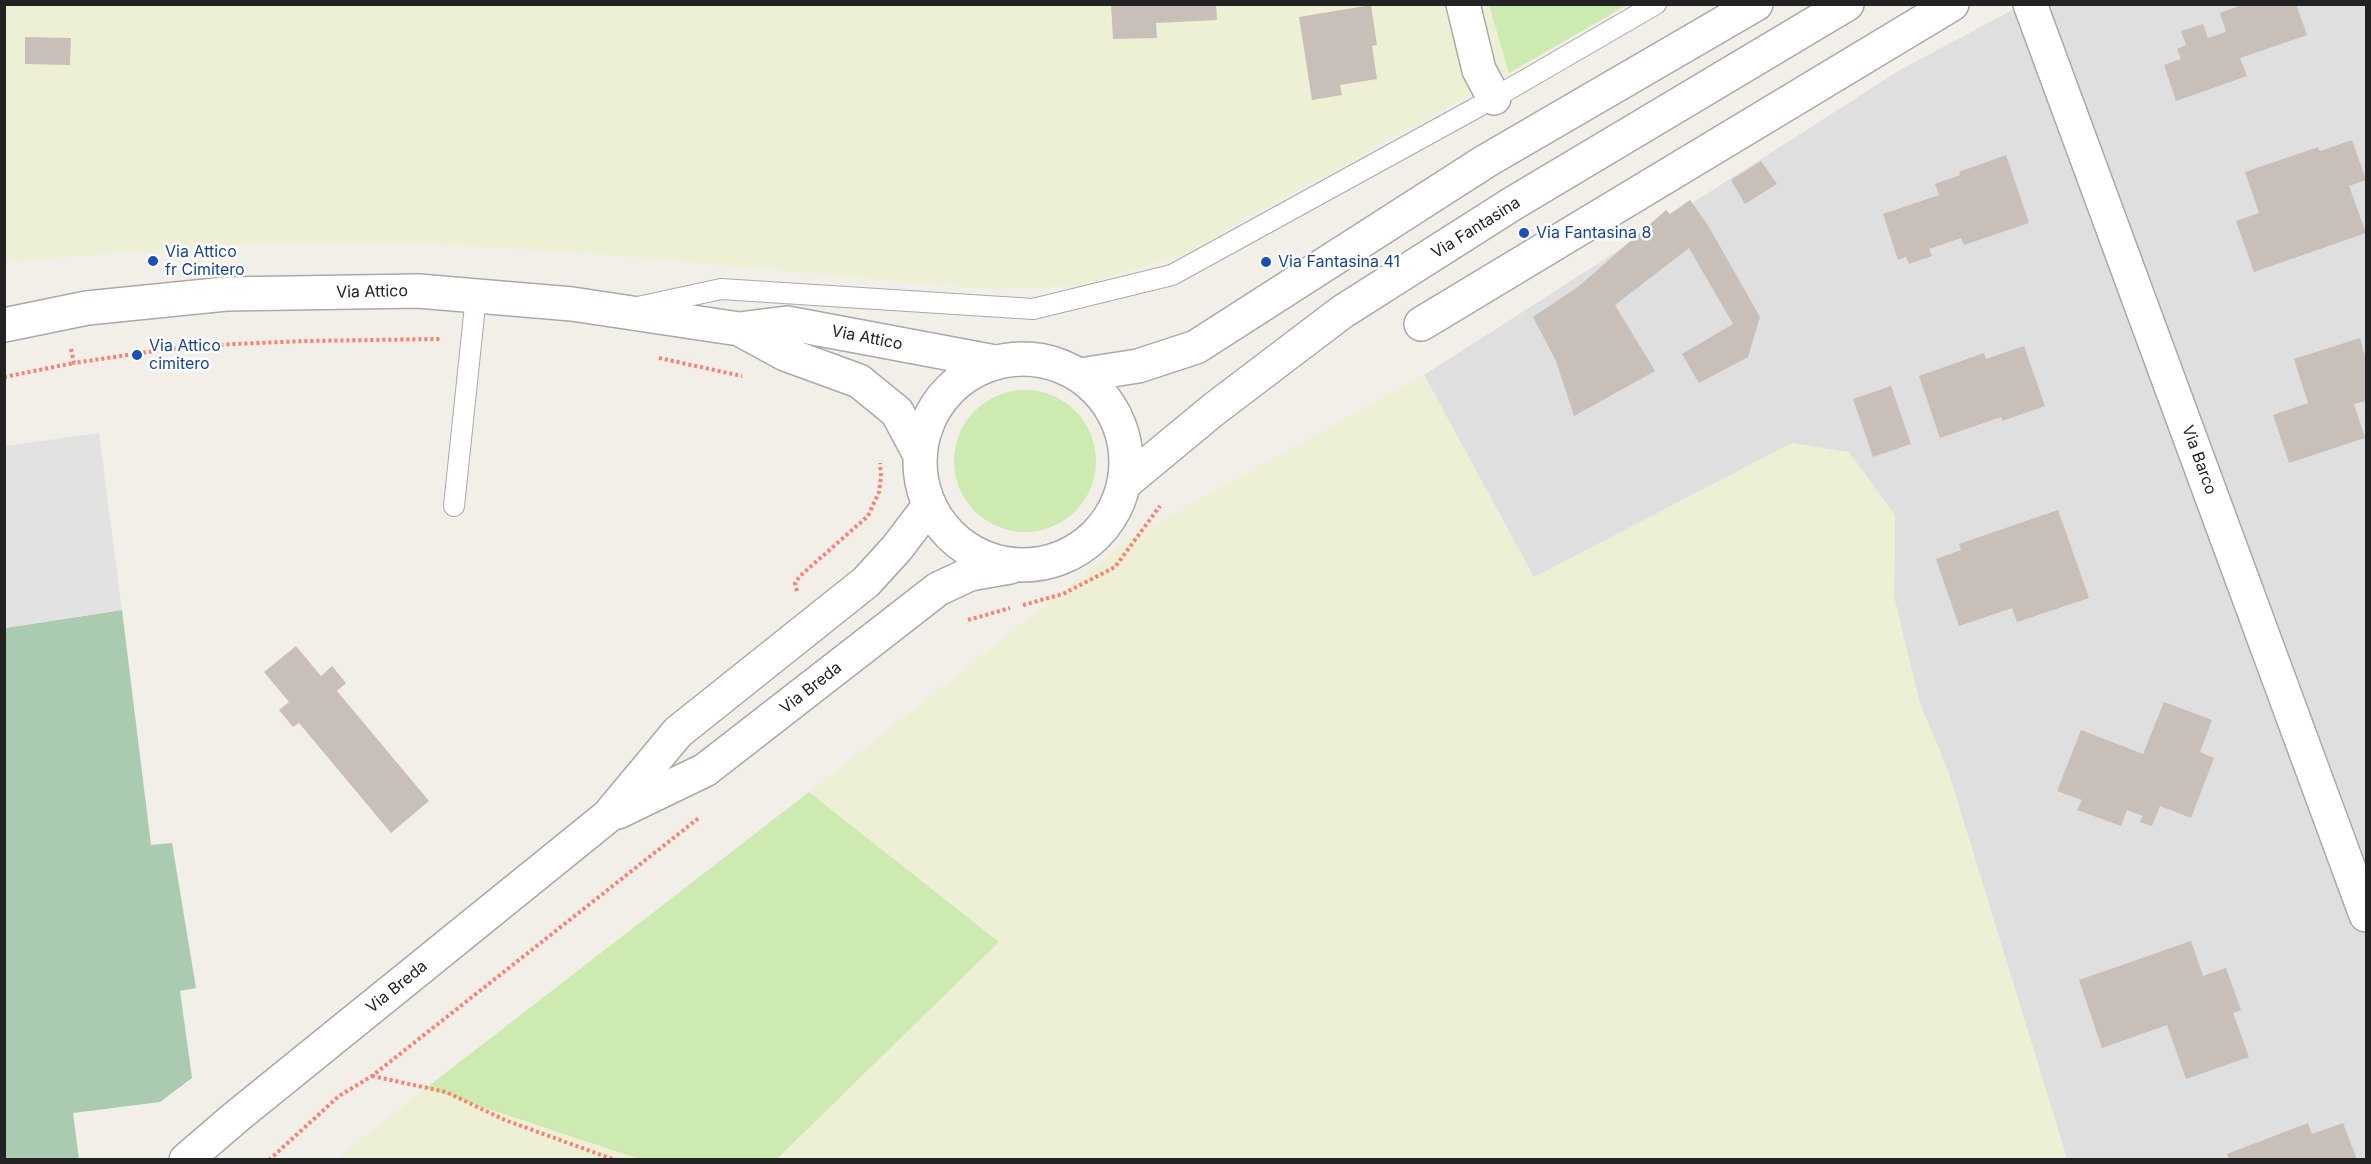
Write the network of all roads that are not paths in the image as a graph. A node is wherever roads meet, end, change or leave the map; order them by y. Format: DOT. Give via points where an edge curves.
graph roads {
  1 [pos="1463,4"];
  2 [pos="1656,4"];
  3 [pos="1756,4"];
  4 [pos="1847,4"];
  5 [pos="1952,4"];
  6 [pos="2030,4"];
  7 [pos="1494,98"];
  8 [pos="476,296"];
  9 [pos="4,302"];
  10 [pos="87,308"];
  11 [pos="618,311"];
  12 [pos="1422,324"];
  13 [pos="4,325"];
  14 [pos="739,329"];
  15 [pos="995,362"];
  16 [pos="1080,375"];
  17 [pos="920,455"];
  18 [pos="1126,482"];
  19 [pos="454,506"];
  20 [pos="929,506"];
  21 [pos="1014,566"];
  22 [pos="608,816"];
  23 [pos="2367,915"];
  24 [pos="186,1160"];
  1 -- 7 [label="street" via="1479,70"];
  2 -- 7 [label="lane"];
  3 -- 16 [label="street" via="1486,161 1196,347 1138,366"];
  4 -- 18 [label="street, Via Fantasina" via="1512,204 1342,312"];
  5 -- 12 [label="street"];
  6 -- 23 [label="street, Via Barco"];
  7 -- 11 [label="lane" via="1172,275 1033,309 721,289"];
  8 -- 10 [label="street, Via Attico" via="418,291 226,294"];
  8 -- 11 [label="street, Via Attico"];
  8 -- 19 [label="lane"];
  9 -- 10 [label="street"];
  10 -- 13 [label="street, Via Attico"];
  11 -- 14 [label="street, Via Attico"];
  14 -- 15 [label="street, Via Attico" via="787,323"];
  14 -- 17 [label="street, Via Attico" via="785,354 859,381 897,412"];
  15 -- 16 [label="street, Via Breda" via="1047,361"];
  15 -- 17 [label="street, Via Breda" via="959,381 933,411"];
  16 -- 18 [label="street, Via Breda" via="1106,399 1125,441"];
  17 -- 20 [label="street, Via Breda"];
  18 -- 21 [label="street, Via Breda" via="1107,525 1064,558"];
  20 -- 21 [label="street, Via Breda" via="956,541 981,557"];
  20 -- 22 [label="street, Via Breda" via="866,582 678,732"];
  21 -- 22 [label="street, Via Breda" via="970,574 938,589 705,770"];
  22 -- 24 [label="street, Via Breda"];
}
